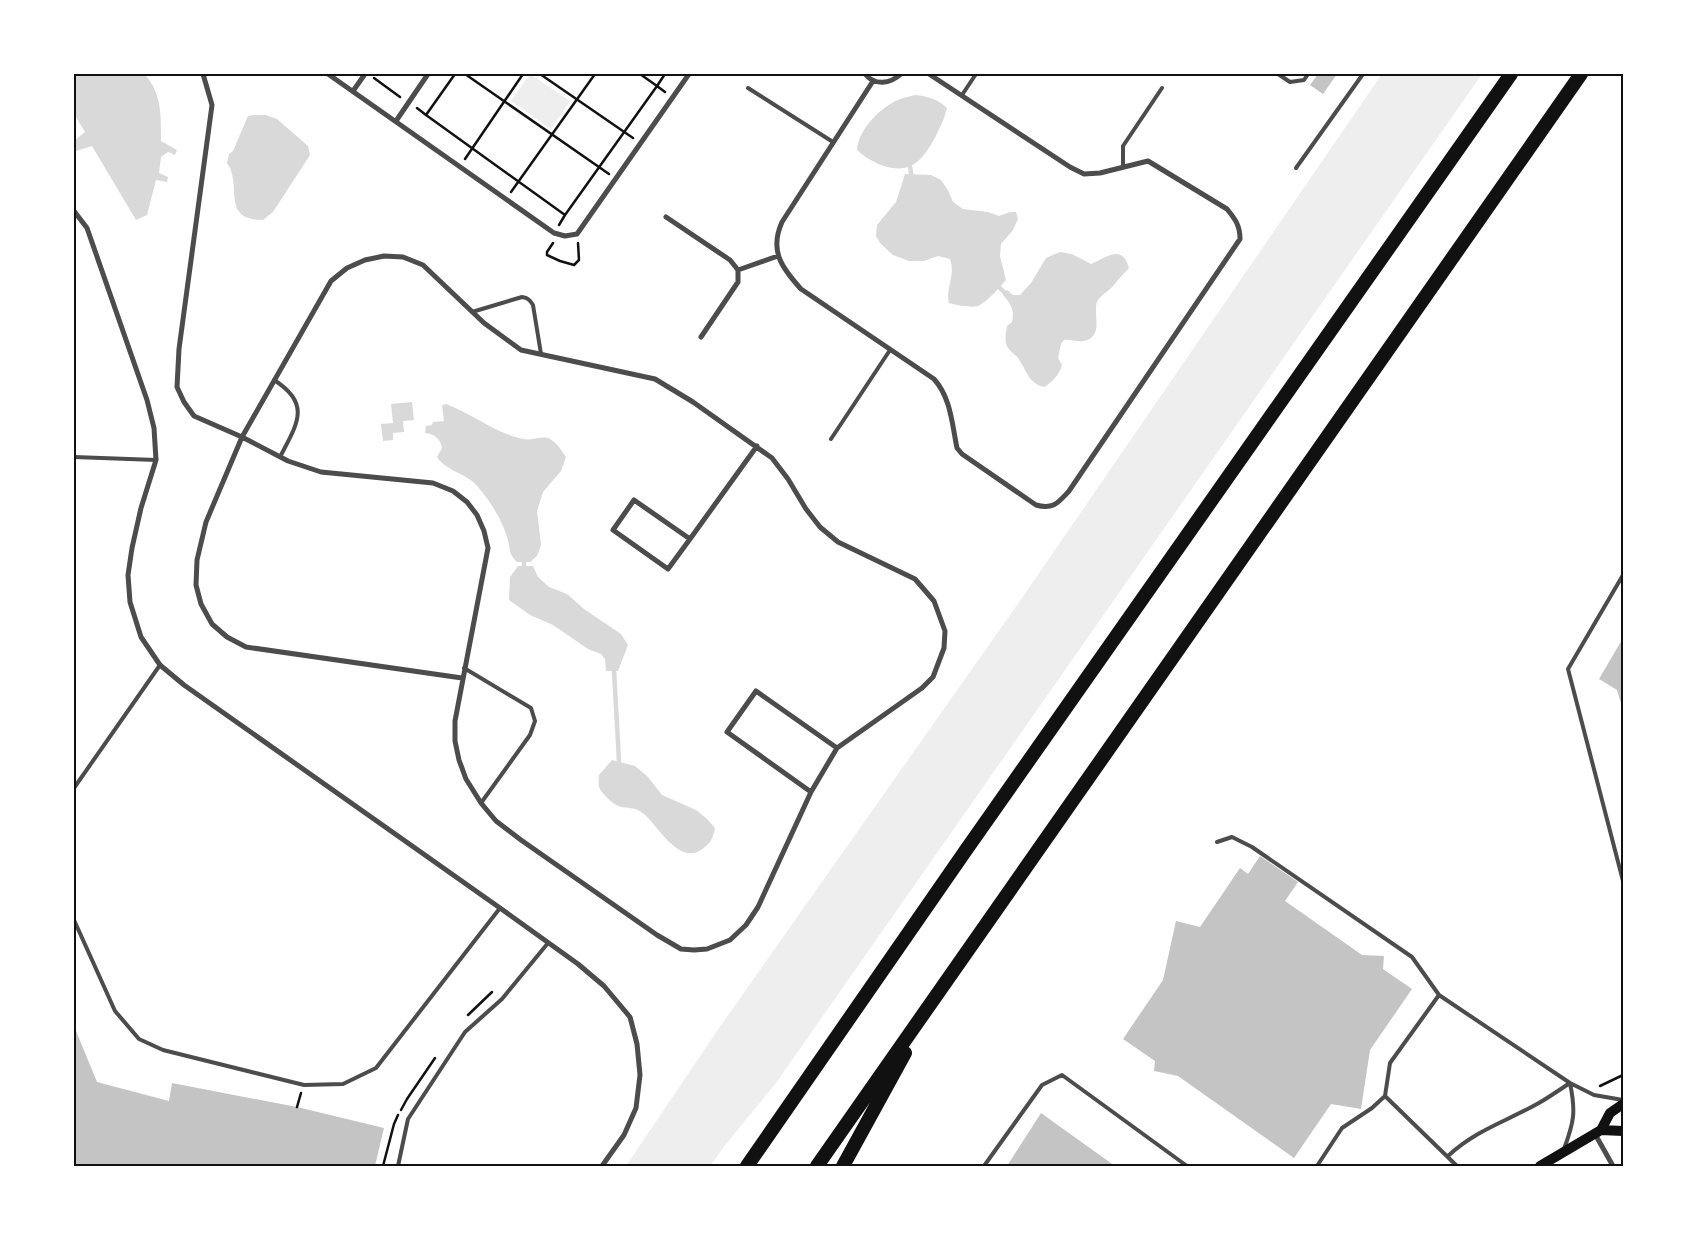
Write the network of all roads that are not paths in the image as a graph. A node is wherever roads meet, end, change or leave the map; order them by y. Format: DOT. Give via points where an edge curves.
graph roads {
  1 [pos="204,74"];
  2 [pos="328,74"];
  3 [pos="366,74"];
  4 [pos="428,74"];
  5 [pos="688,74"];
  6 [pos="865,74"];
  7 [pos="901,74"];
  8 [pos="930,74"];
  9 [pos="976,74"];
  10 [pos="1278,74"];
  11 [pos="1308,74"];
  12 [pos="1363,74"];
  13 [pos="1510,74"];
  14 [pos="1581,74"];
  15 [pos="873,81"];
  16 [pos="748,88"];
  17 [pos="1162,88"];
  18 [pos="353,91"];
  19 [pos="962,95"];
  20 [pos="396,121"];
  21 [pos="833,142"];
  22 [pos="1123,166"];
  23 [pos="1296,168"];
  24 [pos="74,211"];
  25 [pos="666,217"];
  26 [pos="778,256"];
  27 [pos="738,270"];
  28 [pos="472,312"];
  29 [pos="702,337"];
  30 [pos="890,350"];
  31 [pos="541,354"];
  32 [pos="274,380"];
  33 [pos="242,437"];
  34 [pos="831,439"];
  35 [pos="756,446"];
  36 [pos="74,457"];
  37 [pos="280,457"];
  38 [pos="156,460"];
  39 [pos="690,539"];
  40 [pos="1623,575"];
  41 [pos="160,665"];
  42 [pos="464,668"];
  43 [pos="462,678"];
  44 [pos="837,748"];
  45 [pos="74,788"];
  46 [pos="811,792"];
  47 [pos="482,803"];
  48 [pos="1218,842"];
  49 [pos="1623,881"];
  50 [pos="500,908"];
  51 [pos="74,920"];
  52 [pos="548,943"];
  53 [pos="943,987"];
  54 [pos="1439,994"];
  55 [pos="1570,1083"];
  56 [pos="1385,1096"];
  57 [pos="1623,1100"];
  58 [pos="1623,1104"];
  59 [pos="1598,1131"];
  60 [pos="1623,1131"];
  61 [pos="1563,1152"];
  62 [pos="1448,1156"];
  63 [pos="398,1166"];
  64 [pos="602,1166"];
  65 [pos="747,1166"];
  66 [pos="817,1166"];
  67 [pos="842,1166"];
  68 [pos="984,1166"];
  69 [pos="1188,1166"];
  70 [pos="1316,1166"];
  71 [pos="1457,1166"];
  72 [pos="1540,1166"];
  73 [pos="1613,1166"];
  1 -- 33 [label="street" via="212,105 179,349 178,387 194,416"];
  2 -- 18 [label="street"];
  3 -- 18 [label="street"];
  4 -- 20 [label="street"];
  5 -- 20 [label="street" via="577,234 565,236 554,233"];
  6 -- 15 [label="street"];
  7 -- 15 [label="street" via="884,83"];
  8 -- 19 [label="street"];
  9 -- 19 [label="lane"];
  10 -- 11 [label="lane" via="1290,82 1304,80"];
  12 -- 23 [label="lane"];
  13 -- 65 [label="highway"];
  14 -- 53 [label="highway"];
  15 -- 21 [label="street"];
  16 -- 21 [label="lane"];
  17 -- 22 [label="lane" via="1122,146"];
  18 -- 20 [label="street"];
  19 -- 22 [label="street" via="1084,174"];
  21 -- 26 [label="street" via="782,222 776,240"];
  22 -- 30 [label="street" via="1148,161 1226,209 1236,220 1240,239 1059,501 1051,506 1036,505 962,454 957,448 947,397 942,388 934,379"];
  24 -- 38 [label="street" via="87,228 147,400 154,428"];
  25 -- 27 [label="street" via="730,260"];
  26 -- 27 [label="street"];
  26 -- 30 [label="street" via="801,289"];
  27 -- 29 [label="street" via="738,282"];
  28 -- 31 [label="street" via="521,350"];
  28 -- 31 [label="lane" via="527,298 533,305"];
  28 -- 32 [label="street" via="423,265 403,257 365,260 347,268 331,281"];
  30 -- 34 [label="lane"];
  31 -- 35 [label="street" via="655,379"];
  32 -- 33 [label="street"];
  32 -- 37 [label="lane" via="286,388 297,404 296,427"];
  33 -- 37 [label="street"];
  33 -- 43 [label="street" via="206,522 197,560 196,585 201,604 212,624 246,647"];
  35 -- 39 [label="street"];
  35 -- 44 [label="street" via="772,458 788,478 820,527 838,542 915,579 934,601 945,631 944,648 933,677"];
  36 -- 38 [label="lane"];
  37 -- 42 [label="street" via="321,472 433,484 453,491 467,502 477,515 488,548"];
  38 -- 41 [label="street" via="141,508 128,575 130,602 141,637"];
  39 -- 39 [label="street" via="634,500 613,530 668,569"];
  40 -- 49 [label="lane" via="1568,668"];
  41 -- 45 [label="lane"];
  41 -- 50 [label="street"];
  42 -- 43 [label="street"];
  42 -- 47 [label="lane" via="531,708 535,721 530,735"];
  43 -- 47 [label="street" via="455,741 466,779"];
  44 -- 46 [label="street"];
  44 -- 46 [label="street" via="756,691 728,732"];
  46 -- 47 [label="street" via="758,907 746,925 730,940 707,949 694,950 681,949 657,935 496,821"];
  48 -- 54 [label="lane" via="1232,838 1252,847 1396,946 1412,958"];
  50 -- 51 [label="lane" via="376,1068 343,1084 304,1085 163,1050 139,1039 115,1011"];
  50 -- 52 [label="street"];
  52 -- 63 [label="lane" via="502,1000 465,1032 408,1119"];
  52 -- 64 [label="street" via="604,986 630,1017 637,1044 640,1075 636,1108 624,1135"];
  53 -- 66 [label="highway"];
  53 -- 67 [label="highway"];
  54 -- 55 [label="lane"];
  54 -- 56 [label="lane" via="1390,1063"];
  55 -- 57 [label="lane" via="1585,1092"];
  55 -- 61 [label="lane" via="1573,1125"];
  55 -- 62 [label="lane" via="1538,1104 1476,1134"];
  56 -- 62 [label="lane"];
  56 -- 70 [label="lane" via="1342,1128"];
  58 -- 59 [label="main road" via="1610,1113"];
  59 -- 60 [label="main road"];
  59 -- 61 [label="main road"];
  59 -- 73 [label="street"];
  61 -- 72 [label="main road"];
  62 -- 71 [label="lane"];
  68 -- 69 [label="lane" via="1042,1085 1062,1075"];
}
